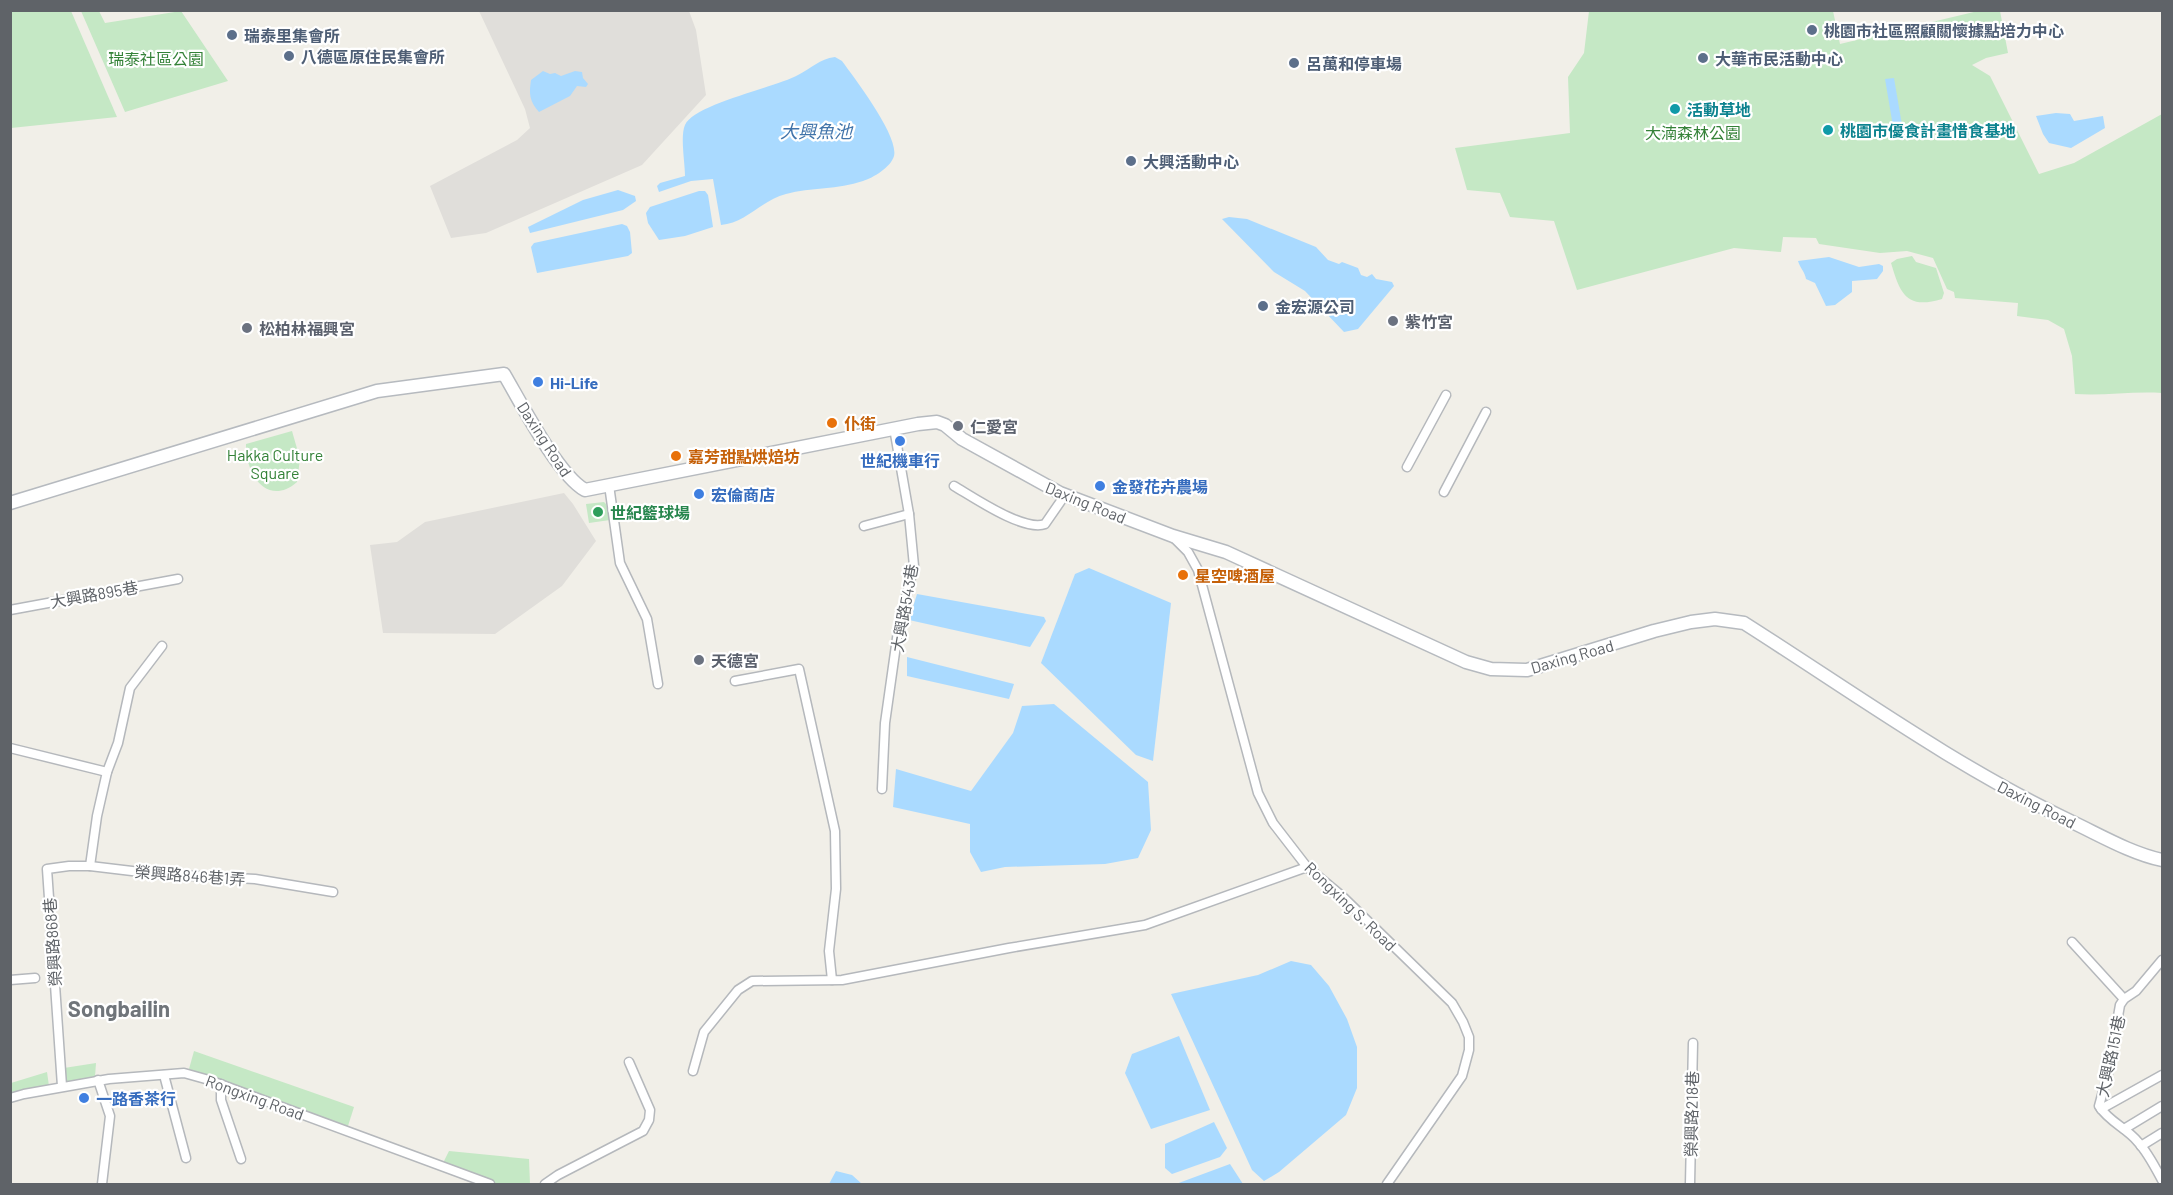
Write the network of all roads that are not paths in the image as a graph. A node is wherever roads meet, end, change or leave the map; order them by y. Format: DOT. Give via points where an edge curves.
graph roads {
  1 [pos="1446,395"];
  2 [pos="1486,412"];
  3 [pos="894,428"];
  4 [pos="1407,467"];
  5 [pos="609,485"];
  6 [pos="954,486"];
  7 [pos="1444,492"];
  8 [pos="1065,495"];
  9 [pos="10,503"];
  10 [pos="909,514"];
  11 [pos="864,526"];
  12 [pos="1173,536"];
  13 [pos="178,579"];
  14 [pos="10,610"];
  15 [pos="162,646"];
  16 [pos="735,681"];
  17 [pos="658,684"];
  18 [pos="10,748"];
  19 [pos="106,772"];
  20 [pos="882,789"];
  21 [pos="2163,860"];
  22 [pos="90,866"];
  23 [pos="1307,867"];
  24 [pos="47,869"];
  25 [pos="333,892"];
  26 [pos="2072,942"];
  27 [pos="2163,960"];
  28 [pos="35,978"];
  29 [pos="832,980"];
  30 [pos="10,981"];
  31 [pos="2124,999"];
  32 [pos="1693,1043"];
  33 [pos="629,1062"];
  34 [pos="693,1071"];
  35 [pos="164,1075"];
  36 [pos="2163,1075"];
  37 [pos="98,1080"];
  38 [pos="221,1084"];
  39 [pos="62,1086"];
  40 [pos="10,1098"];
  41 [pos="2163,1106"];
  42 [pos="2101,1109"];
  43 [pos="2124,1129"];
  44 [pos="2163,1133"];
  45 [pos="2141,1146"];
  46 [pos="186,1158"];
  47 [pos="241,1159"];
  48 [pos="2163,1179"];
  49 [pos="102,1185"];
  50 [pos="490,1185"];
  51 [pos="545,1185"];
  52 [pos="1387,1185"];
  53 [pos="1689,1185"];
  1 -- 4 [label="street"];
  2 -- 7 [label="street"];
  3 -- 5 [label="street, Daxing Road"];
  3 -- 8 [label="street, Daxing Road" via="937,422 945,425 962,439"];
  3 -- 10 [label="street, 大興路543巷"];
  5 -- 9 [label="street, Daxing Road" via="585,490 571,480 504,374 376,391"];
  5 -- 17 [label="street" via="620,563 646,619"];
  6 -- 8 [label="street" via="1031,525 1046,524"];
  8 -- 12 [label="street, Daxing Road"];
  10 -- 11 [label="street"];
  10 -- 20 [label="street, 大興路543巷" via="914,566 898,624 885,723"];
  12 -- 21 [label="street, Daxing Road" via="1226,552 1466,662 1491,669 1527,670 1691,622 1744,622 2008,790 2105,838"];
  12 -- 23 [label="street, Rongxing S. Road" via="1198,570 1258,793 1273,823"];
  13 -- 14 [label="street, 大興路895巷"];
  15 -- 19 [label="street" via="130,688 118,743"];
  16 -- 29 [label="street" via="800,669 836,831 836,890 829,951"];
  18 -- 19 [label="street"];
  19 -- 22 [label="street"];
  22 -- 24 [label="street, 榮興路846巷1弄"];
  22 -- 25 [label="street, 榮興路846巷1弄" via="255,879"];
  23 -- 29 [label="street" via="1145,925"];
  23 -- 52 [label="street, Rongxing S. Road" via="1452,1003 1469,1037 1462,1076"];
  24 -- 39 [label="street, 榮興路868巷"];
  26 -- 31 [label="street"];
  27 -- 31 [label="street, 大興路151巷"];
  28 -- 30 [label="street"];
  29 -- 34 [label="street" via="752,981 738,990 704,1032"];
  31 -- 42 [label="street, 大興路151巷"];
  32 -- 53 [label="street, 榮興路218巷"];
  33 -- 51 [label="street" via="650,1110 643,1131"];
  35 -- 37 [label="street, Rongxing Road"];
  35 -- 38 [label="street, Rongxing Road" via="184,1073"];
  35 -- 46 [label="street"];
  36 -- 42 [label="street"];
  37 -- 39 [label="street, Rongxing Road"];
  37 -- 49 [label="street" via="110,1116"];
  38 -- 47 [label="street" via="221,1100"];
  38 -- 50 [label="street, Rongxing Road"];
  39 -- 40 [label="street, Rongxing Road"];
  41 -- 43 [label="street"];
  42 -- 43 [label="street, 大興路151巷"];
  43 -- 45 [label="street, 大興路151巷"];
  44 -- 45 [label="street"];
  45 -- 48 [label="street, 大興路151巷"];
}
